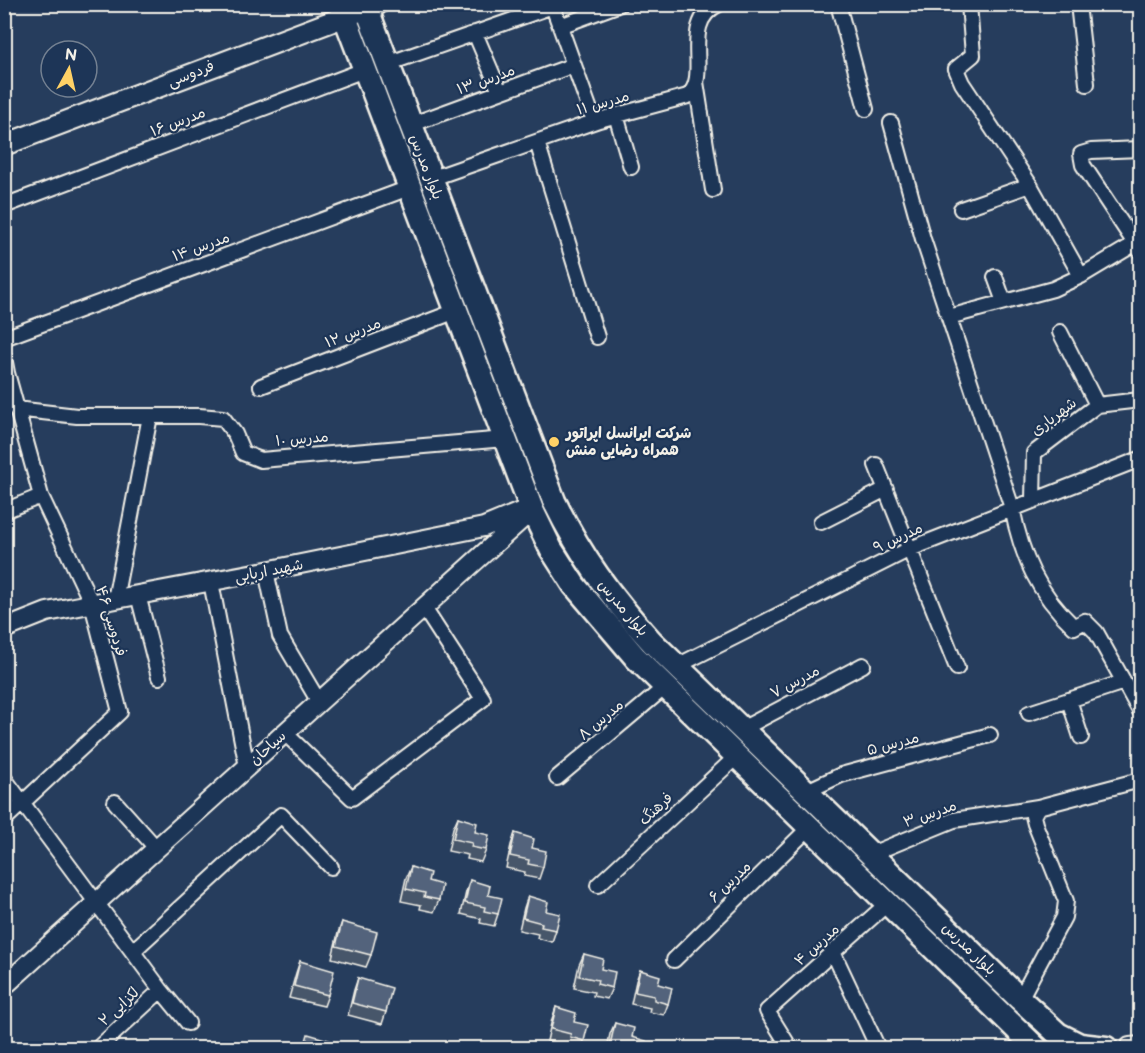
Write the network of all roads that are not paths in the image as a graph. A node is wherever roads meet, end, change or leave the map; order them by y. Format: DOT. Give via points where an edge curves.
graph roads {
  1 [pos="620,4"];
  2 [pos="719,4"];
  3 [pos="838,4"];
  4 [pos="969,4"];
  5 [pos="1078,4"];
  6 [pos="552,5"];
  7 [pos="370,6"];
  8 [pos="342,11"];
  9 [pos="560,26"];
  10 [pos="475,33"];
  11 [pos="387,64"];
  12 [pos="574,65"];
  13 [pos="364,70"];
  14 [pos="696,82"];
  15 [pos="1087,84"];
  16 [pos="500,92"];
  17 [pos="866,109"];
  18 [pos="616,115"];
  19 [pos="594,121"];
  20 [pos="891,123"];
  21 [pos="410,125"];
  22 [pos="537,142"];
  23 [pos="4,145"];
  24 [pos="1140,149"];
  25 [pos="631,166"];
  26 [pos="430,179"];
  27 [pos="1030,185"];
  28 [pos="409,188"];
  29 [pos="713,190"];
  30 [pos="4,206"];
  31 [pos="961,209"];
  32 [pos="1138,247"];
  33 [pos="1081,276"];
  34 [pos="995,277"];
  35 [pos="1004,302"];
  36 [pos="456,311"];
  37 [pos="949,317"];
  38 [pos="1060,332"];
  39 [pos="597,337"];
  40 [pos="4,338"];
  41 [pos="4,357"];
  42 [pos="261,386"];
  43 [pos="4,398"];
  44 [pos="1140,400"];
  45 [pos="1097,405"];
  46 [pos="16,409"];
  47 [pos="150,416"];
  48 [pos="505,439"];
  49 [pos="1140,459"];
  50 [pos="876,465"];
  51 [pos="886,489"];
  52 [pos="41,496"];
  53 [pos="1033,500"];
  54 [pos="1012,508"];
  55 [pos="532,509"];
  56 [pos="4,511"];
  57 [pos="821,522"];
  58 [pos="500,529"];
  59 [pos="910,549"];
  60 [pos="266,571"];
  61 [pos="211,582"];
  62 [pos="138,595"];
  63 [pos="115,600"];
  64 [pos="92,604"];
  65 [pos="424,608"];
  66 [pos="4,629"];
  67 [pos="863,664"];
  68 [pos="677,666"];
  69 [pos="957,668"];
  70 [pos="159,677"];
  71 [pos="1125,682"];
  72 [pos="665,687"];
  73 [pos="1069,700"];
  74 [pos="319,702"];
  75 [pos="1140,711"];
  76 [pos="1029,713"];
  77 [pos="742,729"];
  78 [pos="285,733"];
  79 [pos="990,735"];
  80 [pos="1081,737"];
  81 [pos="737,756"];
  82 [pos="247,767"];
  83 [pos="4,778"];
  84 [pos="557,778"];
  85 [pos="1140,780"];
  86 [pos="807,792"];
  87 [pos="115,802"];
  88 [pos="24,803"];
  89 [pos="1038,807"];
  90 [pos="4,820"];
  91 [pos="810,827"];
  92 [pos="157,849"];
  93 [pos="871,854"];
  94 [pos="331,867"];
  95 [pos="598,885"];
  96 [pos="97,903"];
  97 [pos="888,903"];
  98 [pos="133,951"];
  99 [pos="833,952"];
  100 [pos="971,952"];
  101 [pos="674,960"];
  102 [pos="955,968"];
  103 [pos="4,986"];
  104 [pos="161,990"];
  105 [pos="1020,999"];
  106 [pos="188,1023"];
  107 [pos="1140,1047"];
  108 [pos="98,1048"];
  109 [pos="790,1048"];
  110 [pos="878,1048"];
  111 [pos="1036,1048"];
  112 [pos="1106,1048"];
  113 [pos="1130,1048"];
  1 -- 9 [label="street"];
  2 -- 14 [label="street" via="704,14 699,25"];
  3 -- 17 [label="street"];
  4 -- 27 [label="street" via="973,55 956,69"];
  5 -- 15 [label="street"];
  6 -- 9 [label="street"];
  6 -- 10 [label="street"];
  7 -- 8 [label="main road, فردوسی"];
  7 -- 11 [label="main road, بلوار مدرس"];
  8 -- 13 [label="main road, بلوار مدرس"];
  8 -- 23 [label="main road, فردوسی"];
  9 -- 12 [label="street"];
  10 -- 11 [label="street"];
  10 -- 16 [label="street"];
  11 -- 21 [label="main road, بلوار مدرس"];
  12 -- 16 [label="street, مدرس ۱۳"];
  12 -- 19 [label="street"];
  13 -- 28 [label="main road, بلوار مدرس"];
  13 -- 30 [label="street, مدرس ۱۶"];
  14 -- 18 [label="street, مدرس ۱۱" via="688,96"];
  14 -- 29 [label="street"];
  16 -- 21 [label="street, مدرس ۱۳"];
  18 -- 19 [label="street, مدرس ۱۱"];
  18 -- 25 [label="street"];
  19 -- 22 [label="street, مدرس ۱۱"];
  20 -- 37 [label="street"];
  21 -- 26 [label="main road, بلوار مدرس"];
  22 -- 26 [label="street, مدرس ۱۱"];
  22 -- 39 [label="street"];
  24 -- 32 [label="street" via="1082,154 1083,165"];
  26 -- 68 [label="main road, بلوار مدرس" via="571,536 617,604"];
  27 -- 31 [label="street"];
  27 -- 33 [label="street"];
  28 -- 36 [label="main road, بلوار مدرس"];
  28 -- 40 [label="street, مدرس ۱۴"];
  32 -- 33 [label="street"];
  33 -- 35 [label="street" via="1053,289"];
  34 -- 35 [label="street"];
  35 -- 37 [label="street"];
  36 -- 42 [label="street, مدرس ۱۲"];
  36 -- 48 [label="main road, بلوار مدرس"];
  37 -- 54 [label="street"];
  38 -- 45 [label="street"];
  41 -- 46 [label="street, فردوسی ۴۶"];
  43 -- 46 [label="street"];
  44 -- 45 [label="street, شهریاری"];
  45 -- 53 [label="street, شهریاری" via="1034,453"];
  46 -- 47 [label="street, مدرس ۱۰" via="77,416"];
  46 -- 52 [label="street, فردوسی ۴۶"];
  47 -- 48 [label="street, مدرس ۱۰" via="223,418 243,453 261,459"];
  47 -- 63 [label="street"];
  48 -- 55 [label="main road, بلوار مدرس"];
  49 -- 53 [label="street, مدرس ۹"];
  50 -- 51 [label="street"];
  51 -- 57 [label="street"];
  51 -- 59 [label="street"];
  52 -- 56 [label="street"];
  52 -- 64 [label="street, فردوسی ۴۶"];
  53 -- 54 [label="street, مدرس ۹"];
  54 -- 59 [label="street, مدرس ۹"];
  54 -- 71 [label="street" via="1035,580 1074,627 1085,621 1096,632"];
  55 -- 58 [label="street, شهید اربابی"];
  55 -- 72 [label="main road, بلوار مدرس" via="574,585"];
  58 -- 60 [label="street, شهید اربابی" via="484,527"];
  58 -- 65 [label="street, سیاحان"];
  59 -- 68 [label="street, مدرس ۹"];
  59 -- 69 [label="street"];
  60 -- 61 [label="street, شهید اربابی"];
  60 -- 74 [label="street" via="280,636"];
  61 -- 62 [label="street, شهید اربابی"];
  61 -- 82 [label="street"];
  62 -- 63 [label="street, شهید اربابی"];
  62 -- 70 [label="street"];
  63 -- 64 [label="street, شهید اربابی"];
  64 -- 66 [label="street, شهید اربابی" via="47,612"];
  64 -- 88 [label="street, فردوسی ۴۶" via="120,712"];
  65 -- 74 [label="street, سیاحان"];
  65 -- 78 [label="street" via="483,699 352,798"];
  67 -- 77 [label="street, مدرس ۷"];
  68 -- 77 [label="main road, بلوار مدرس"];
  71 -- 73 [label="street"];
  71 -- 75 [label="street"];
  72 -- 81 [label="main road, بلوار مدرس"];
  72 -- 84 [label="street, مدرس ۸"];
  73 -- 76 [label="street"];
  73 -- 80 [label="street"];
  74 -- 78 [label="street, سیاحان"];
  77 -- 86 [label="main road, بلوار مدرس"];
  78 -- 82 [label="street, سیاحان"];
  79 -- 86 [label="street, مدرس ۵" via="842,775"];
  81 -- 91 [label="main road, بلوار مدرس"];
  81 -- 95 [label="street, فرهنگ"];
  82 -- 92 [label="street, سیاحان"];
  83 -- 88 [label="street"];
  85 -- 89 [label="street, مدرس ۳"];
  86 -- 93 [label="main road, بلوار مدرس"];
  87 -- 92 [label="street"];
  88 -- 90 [label="street, فردوسی ۴۶"];
  88 -- 96 [label="street"];
  89 -- 93 [label="street, مدرس ۳" via="954,820"];
  89 -- 105 [label="street" via="1033,816 1035,824 1066,901 1064,917"];
  91 -- 97 [label="main road, بلوار مدرس"];
  91 -- 101 [label="street, مدرس ۶"];
  92 -- 96 [label="street, سیاحان"];
  93 -- 100 [label="main road, بلوار مدرس"];
  94 -- 98 [label="street" via="281,815"];
  96 -- 98 [label="street"];
  96 -- 103 [label="street, سیاحان"];
  97 -- 99 [label="street, مدرس ۴"];
  97 -- 102 [label="main road, بلوار مدرس"];
  98 -- 104 [label="street"];
  99 -- 109 [label="street, مدرس ۴" via="767,1011"];
  99 -- 110 [label="street"];
  100 -- 102 [label="main road"];
  100 -- 105 [label="main road, بلوار مدرس"];
  102 -- 111 [label="main road, بلوار مدرس"];
  104 -- 106 [label="street"];
  104 -- 108 [label="street, لکزایی ۲"];
  105 -- 112 [label="main road, بلوار مدرس" via="1058,1034 1080,1045"];
  107 -- 113 [label="main road"];
}
